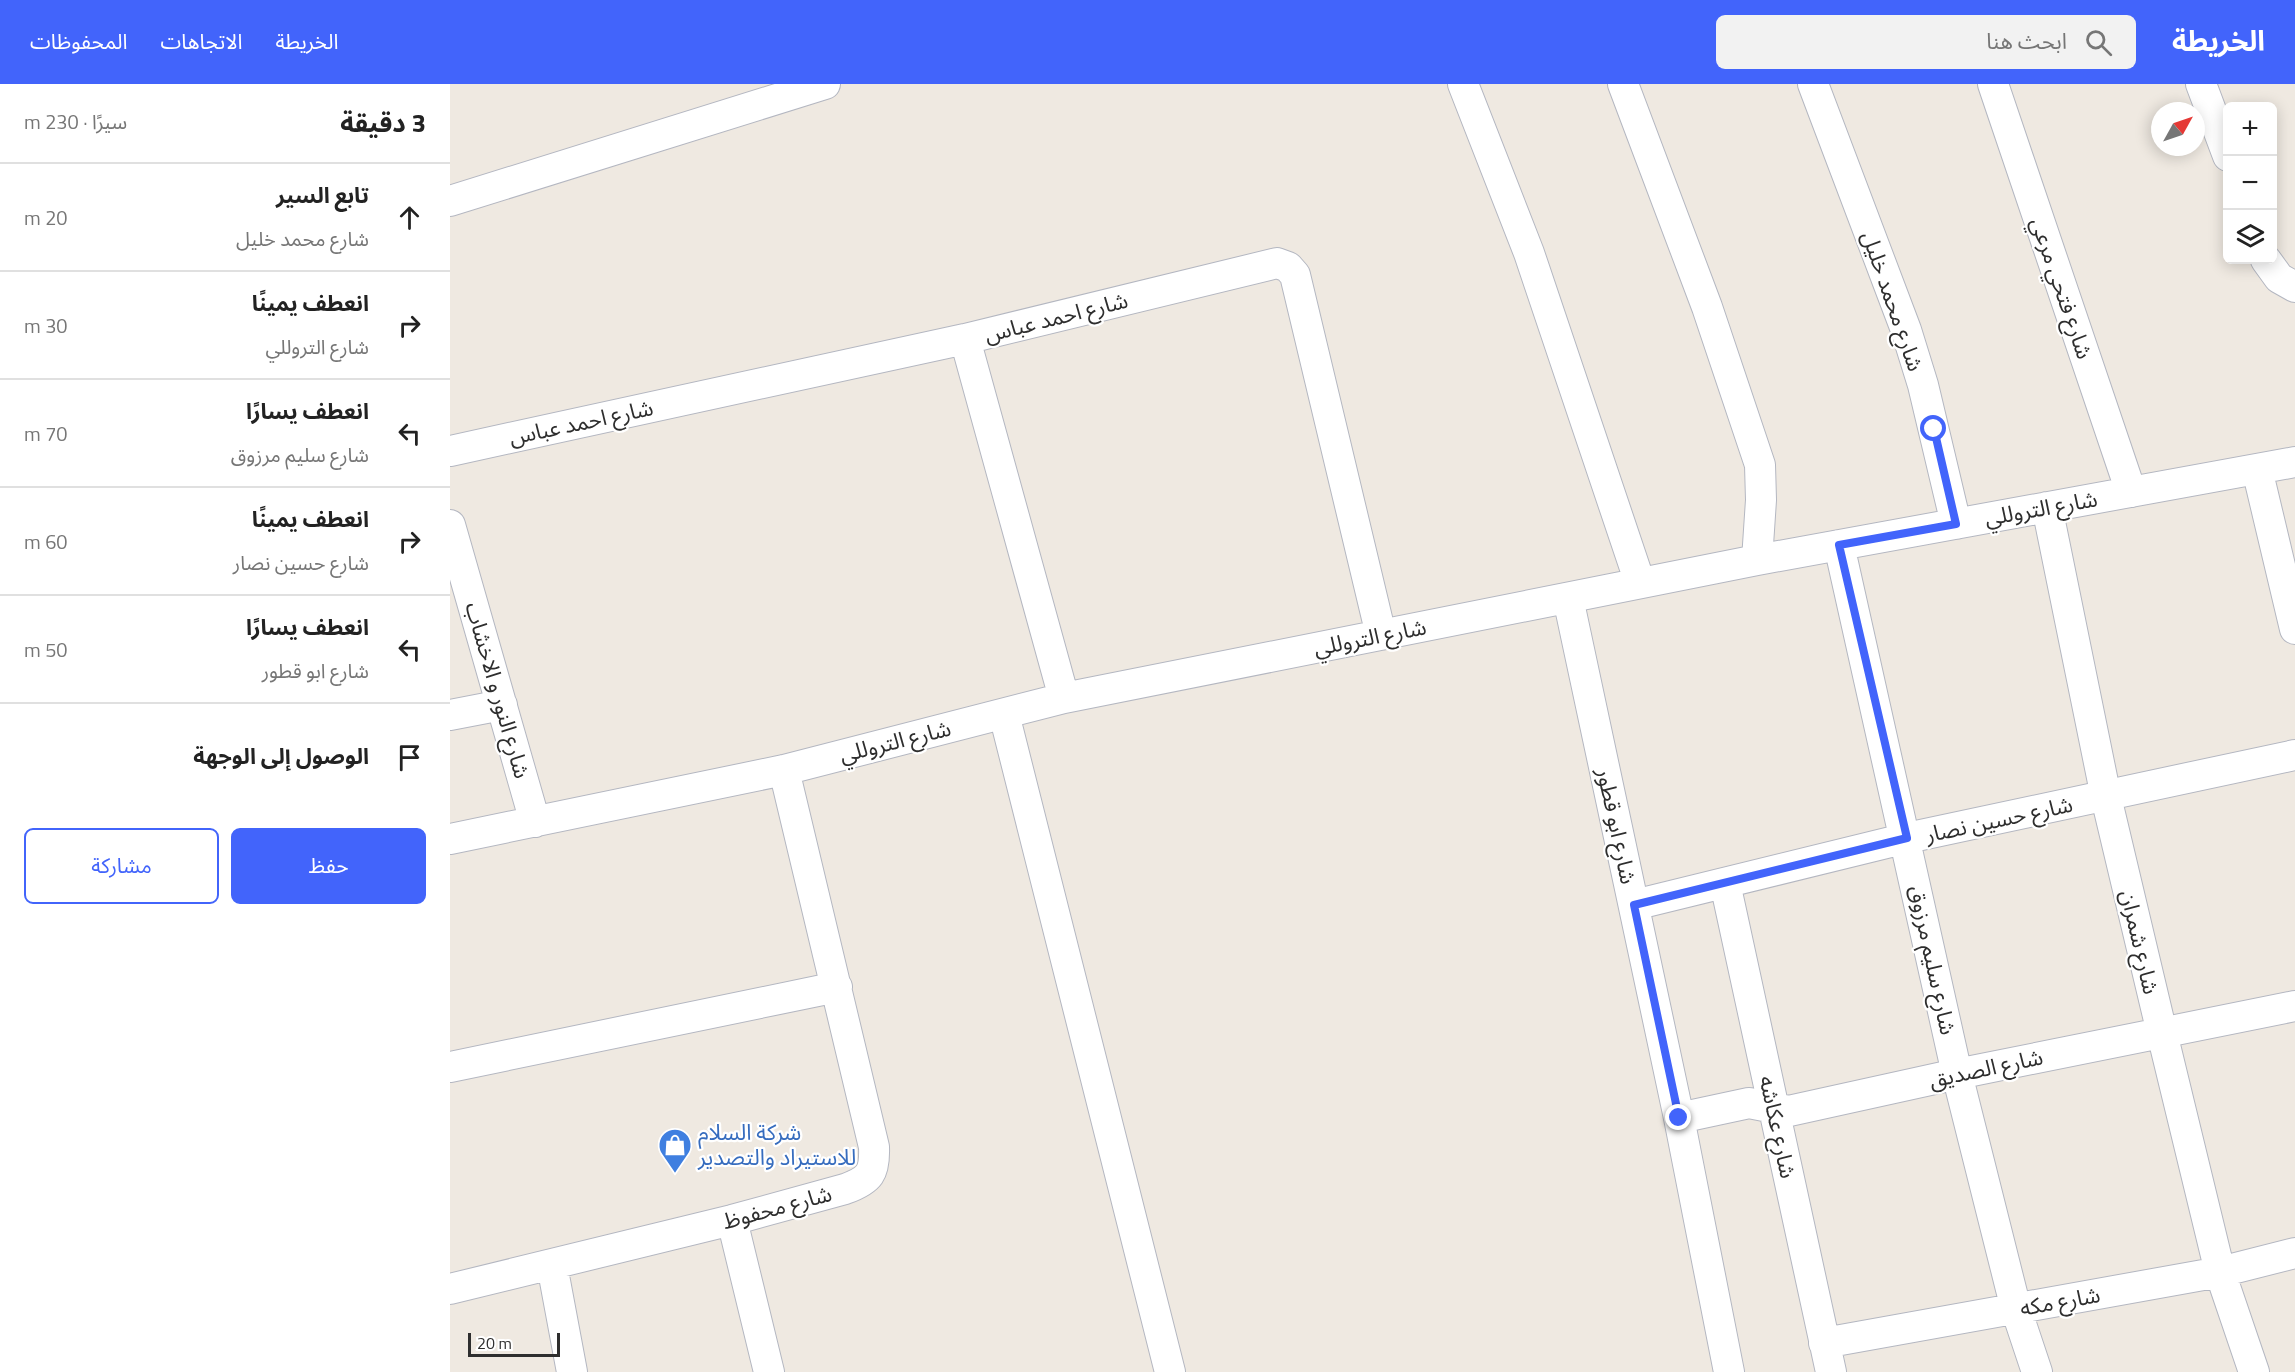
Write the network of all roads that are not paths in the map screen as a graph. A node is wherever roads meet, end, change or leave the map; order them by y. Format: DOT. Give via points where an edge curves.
graph roads {
  1 [pos="825,84"];
  2 [pos="1463,84"];
  3 [pos="1623,84"];
  4 [pos="1813,84"];
  5 [pos="1993,84"];
  6 [pos="2201,84"];
  7 [pos="2223,143"];
  8 [pos="450,201"];
  9 [pos="2269,264"];
  10 [pos="2295,286"];
  11 [pos="966,339"];
  12 [pos="450,451"];
  13 [pos="2295,462"];
  14 [pos="2257,469"];
  15 [pos="2130,492"];
  16 [pos="2047,507"];
  17 [pos="1956,524"];
  18 [pos="450,525"];
  19 [pos="1839,545"];
  20 [pos="1757,560"];
  21 [pos="1640,583"];
  22 [pos="1568,598"];
  23 [pos="2295,629"];
  24 [pos="1381,635"];
  25 [pos="1064,698"];
  26 [pos="502,705"];
  27 [pos="1004,714"];
  28 [pos="450,715"];
  29 [pos="2295,755"];
  30 [pos="784,770"];
  31 [pos="2106,796"];
  32 [pos="535,822"];
  33 [pos="1907,838"];
  34 [pos="450,839"];
  35 [pos="1725,882"];
  36 [pos="1634,905"];
  37 [pos="837,987"];
  38 [pos="2295,1006"];
  39 [pos="2162,1033"];
  40 [pos="450,1067"];
  41 [pos="1958,1074"];
  42 [pos="1774,1110"];
  43 [pos="1679,1118"];
  44 [pos="732,1220"];
  45 [pos="2295,1253"];
  46 [pos="552,1265"];
  47 [pos="2220,1272"];
  48 [pos="450,1289"];
  49 [pos="2016,1309"];
  50 [pos="1824,1343"];
  51 [pos="572,1372"];
  52 [pos="769,1372"];
  53 [pos="1170,1372"];
  54 [pos="1729,1372"];
  55 [pos="1831,1372"];
  56 [pos="2037,1372"];
  57 [pos="2254,1372"];
  1 -- 8 [label="street"];
  2 -- 21 [label="street" via="1529,253"];
  3 -- 20 [label="street" via="1707,307 1760,465"];
  4 -- 17 [label="street, شارع محمد خليل" via="1906,330"];
  5 -- 15 [label="street, شارع فتحي مرعي"];
  6 -- 7 [label="street"];
  9 -- 10 [label="street" via="2279,278"];
  11 -- 12 [label="street, شارع احمد عباس"];
  11 -- 24 [label="street, شارع احمد عباس" via="1277,263 1288,267 1295,275"];
  11 -- 25 [label="street"];
  13 -- 14 [label="street, شارع التروللي"];
  14 -- 15 [label="street, شارع التروللي"];
  14 -- 23 [label="street"];
  15 -- 16 [label="street, شارع التروللي"];
  16 -- 17 [label="street, شارع التروللي"];
  16 -- 31 [label="street, شارع شمران"];
  17 -- 19 [label="street, شارع التروللي"];
  18 -- 26 [label="street, شارع النور و الاخشاب"];
  19 -- 20 [label="street, شارع التروللي"];
  19 -- 33 [label="street, شارع سليم مرزوق"];
  20 -- 21 [label="street, شارع التروللي"];
  21 -- 22 [label="street, شارع التروللي"];
  22 -- 24 [label="street, شارع التروللي"];
  22 -- 36 [label="street, شارع ابو قطور"];
  24 -- 25 [label="street, شارع التروللي"];
  25 -- 27 [label="street, شارع التروللي"];
  26 -- 28 [label="street"];
  26 -- 32 [label="street, شارع النور و الاخشاب"];
  27 -- 30 [label="street, شارع التروللي"];
  27 -- 53 [label="street"];
  29 -- 31 [label="street, شارع حسين نصار"];
  30 -- 32 [label="street, شارع التروللي"];
  30 -- 37 [label="street, شارع محفوظ"];
  31 -- 33 [label="street, شارع حسين نصار"];
  31 -- 39 [label="street, شارع شمران"];
  32 -- 34 [label="street, شارع التروللي"];
  33 -- 35 [label="street, شارع حسين نصار"];
  33 -- 41 [label="street, شارع سليم مرزوق"];
  35 -- 36 [label="street, شارع حسين نصار"];
  35 -- 42 [label="street, شارع عكاشه"];
  36 -- 43 [label="street, شارع ابو قطور"];
  37 -- 40 [label="street"];
  37 -- 44 [label="street, شارع محفوظ" via="874,1147 874,1166 863,1183"];
  38 -- 39 [label="street, شارع الصديق"];
  39 -- 41 [label="street, شارع الصديق"];
  39 -- 47 [label="street, شارع شمران"];
  41 -- 42 [label="street, شارع الصديق" via="1789,1111"];
  41 -- 49 [label="street, شارع سليم مرزوق"];
  42 -- 43 [label="street, شارع الصديق" via="1749,1103"];
  42 -- 50 [label="street, شارع عكاشه"];
  43 -- 54 [label="street, شارع ابو قطور"];
  44 -- 46 [label="street, شارع محفوظ"];
  44 -- 52 [label="street"];
  45 -- 47 [label="street, شارع مكه"];
  46 -- 48 [label="street, شارع محفوظ"];
  46 -- 51 [label="street"];
  47 -- 49 [label="street, شارع مكه"];
  47 -- 57 [label="street, شارع شمران"];
  49 -- 50 [label="street, شارع مكه"];
  49 -- 56 [label="street, شارع سليم مرزوق"];
  50 -- 55 [label="street, شارع عكاشه"];
}
